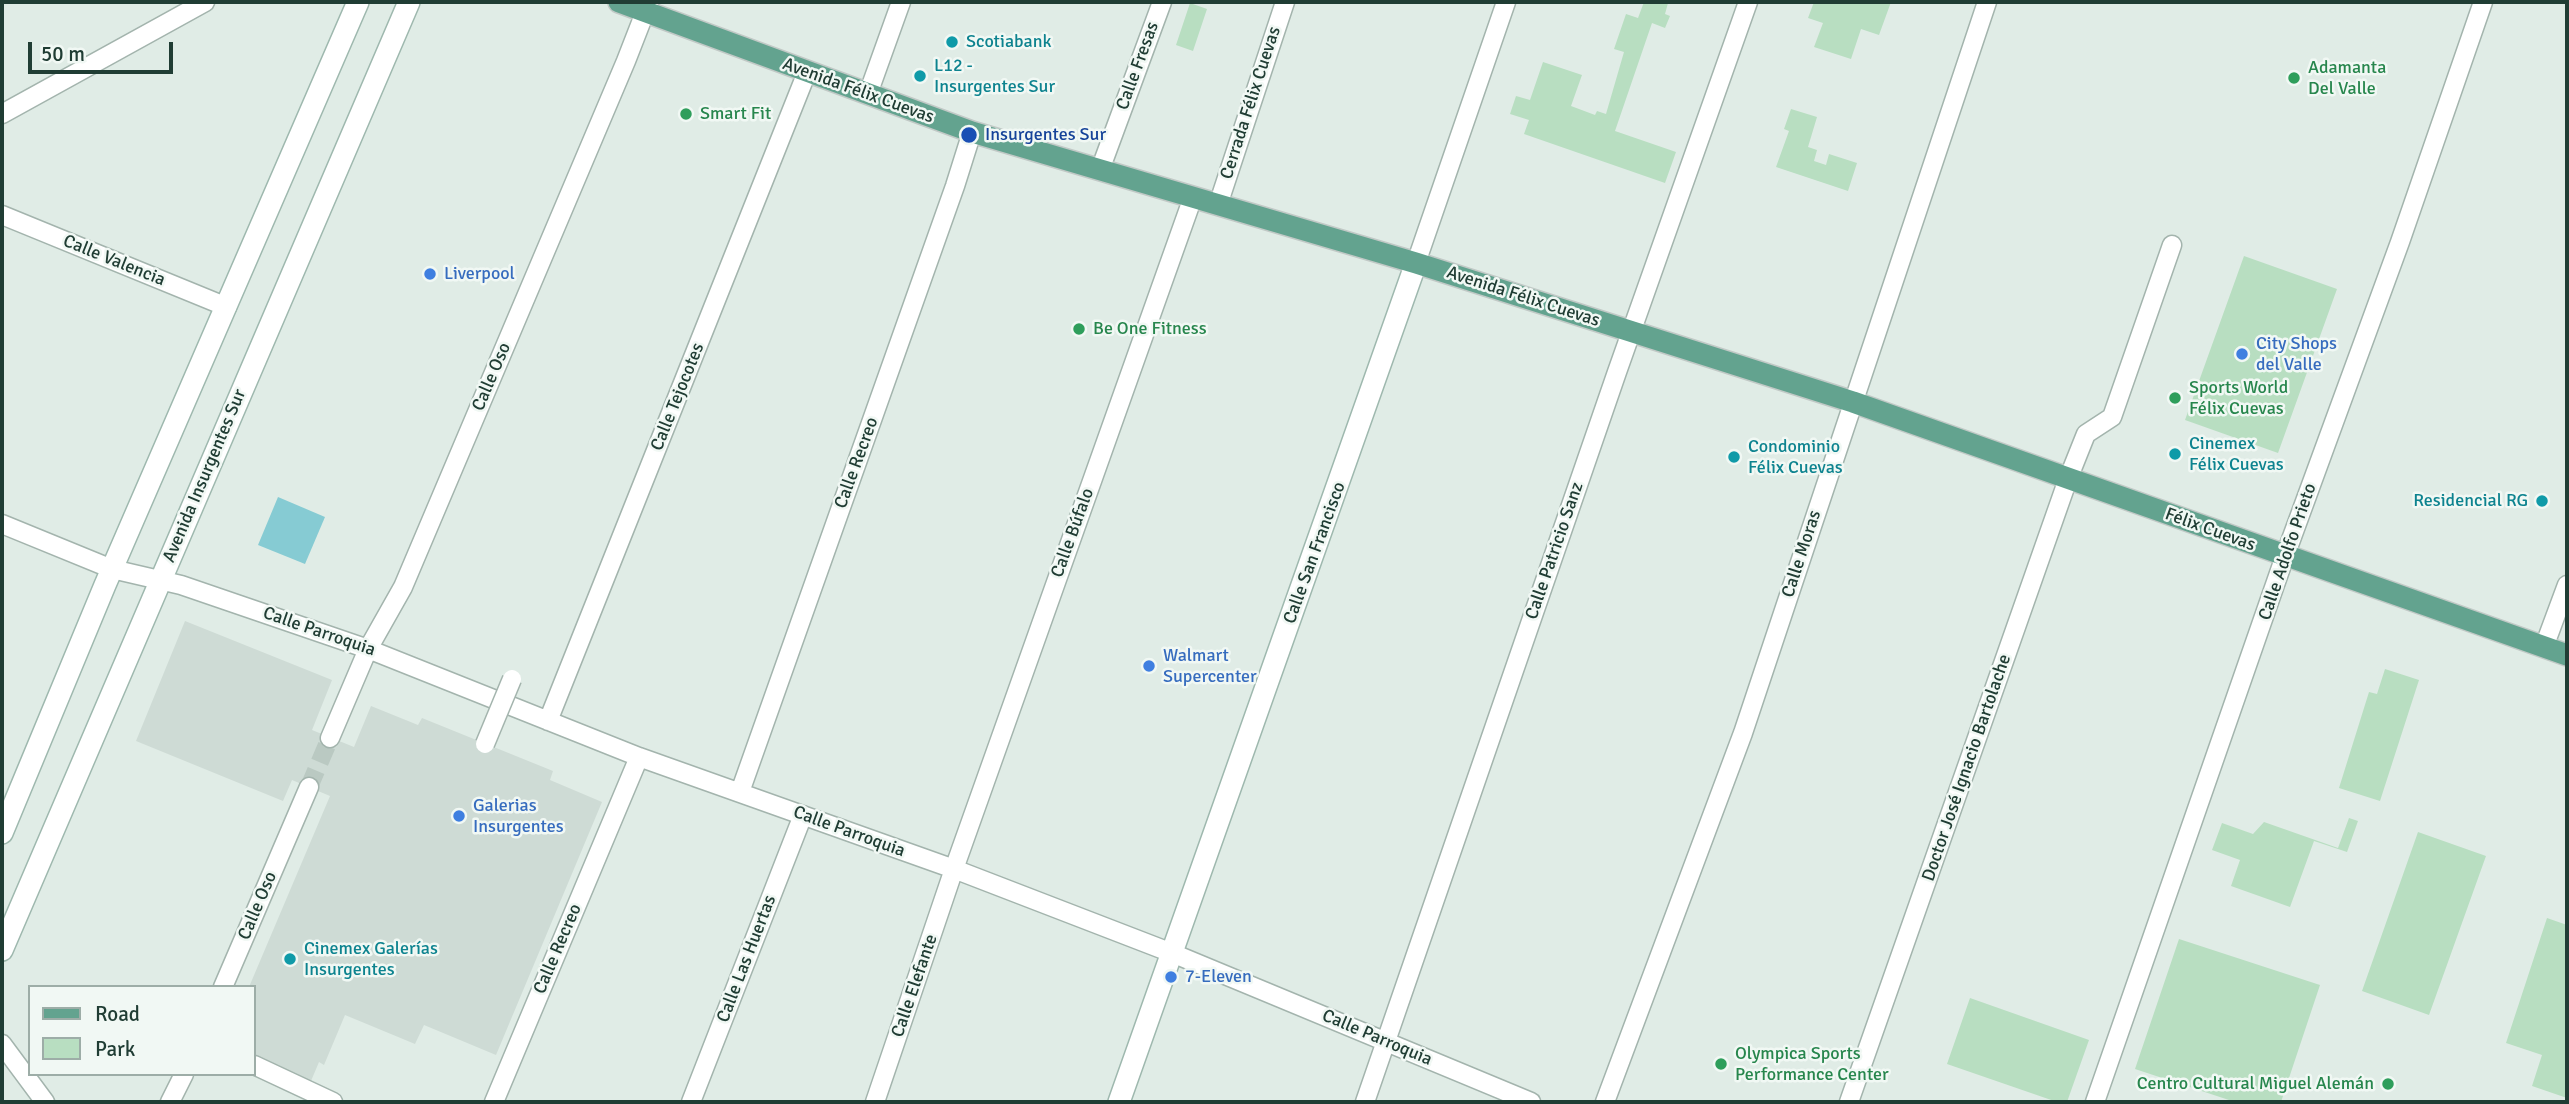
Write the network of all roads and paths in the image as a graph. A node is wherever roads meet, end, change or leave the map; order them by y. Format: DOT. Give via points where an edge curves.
graph roads {
  1 [pos="205,2"];
  2 [pos="358,2"];
  3 [pos="409,2"];
  4 [pos="619,2"];
  5 [pos="901,2"];
  6 [pos="1162,2"];
  7 [pos="1285,2"];
  8 [pos="1506,2"];
  9 [pos="1748,2"];
  10 [pos="1987,2"];
  11 [pos="2483,2"];
  12 [pos="647,6"];
  13 [pos="807,72"];
  14 [pos="868,94"];
  15 [pos="2,114"];
  16 [pos="972,132"];
  17 [pos="1100,170"];
  18 [pos="1193,197"];
  19 [pos="1218,205"];
  20 [pos="2,215"];
  21 [pos="2172,245"];
  22 [pos="1416,263"];
  23 [pos="227,307"];
  24 [pos="1633,332"];
  25 [pos="1853,402"];
  26 [pos="2068,479"];
  27 [pos="2,524"];
  28 [pos="2285,556"];
  29 [pos="112,569"];
  30 [pos="161,580"];
  31 [pos="2567,585"];
  32 [pos="2544,647"];
  33 [pos="368,649"];
  34 [pos="2567,655"];
  35 [pos="512,679"];
  36 [pos="548,721"];
  37 [pos="330,738"];
  38 [pos="485,744"];
  39 [pos="639,758"];
  40 [pos="309,787"];
  41 [pos="740,792"];
  42 [pos="803,815"];
  43 [pos="2,833"];
  44 [pos="954,869"];
  45 [pos="2,950"];
  46 [pos="1172,953"];
  47 [pos="224,985"];
  48 [pos="1386,1041"];
  49 [pos="2,1044"];
  50 [pos="256,1066"];
  51 [pos="183,1076"];
  52 [pos="45,1102"];
  53 [pos="170,1102"];
  54 [pos="333,1102"];
  55 [pos="494,1102"];
  56 [pos="691,1102"];
  57 [pos="875,1102"];
  58 [pos="1119,1102"];
  59 [pos="1365,1102"];
  60 [pos="1531,1102"];
  61 [pos="1605,1102"];
  62 [pos="1849,1102"];
  63 [pos="2095,1102"];
  1 -- 15 [label="street"];
  2 -- 23 [label="main road"];
  3 -- 30 [label="main road, Avenida Insurgentes Sur"];
  4 -- 12 [label="main road, Avenida Félix Cuevas"];
  5 -- 14 [label="street"];
  6 -- 17 [label="street, Calle Fresas"];
  7 -- 19 [label="street, Cerrada Félix Cuevas"];
  8 -- 22 [label="street, Calle San Francisco"];
  9 -- 24 [label="street, Calle Patricio Sanz"];
  10 -- 25 [label="street, Calle Moras"];
  11 -- 28 [label="street, Calle Adolfo Prieto"];
  12 -- 13 [label="main road, Avenida Félix Cuevas"];
  12 -- 33 [label="street, Calle Oso" via="403,587"];
  13 -- 14 [label="main road, Avenida Félix Cuevas"];
  13 -- 36 [label="street, Calle Tejocotes"];
  14 -- 16 [label="main road, Avenida Félix Cuevas"];
  16 -- 17 [label="main road, Avenida Félix Cuevas"];
  16 -- 41 [label="street, Calle Recreo"];
  17 -- 18 [label="main road"];
  18 -- 19 [label="main road, Avenida Félix Cuevas"];
  18 -- 44 [label="street, Calle Búfalo"];
  19 -- 22 [label="main road, Avenida Félix Cuevas"];
  20 -- 23 [label="street, Calle Valencia"];
  21 -- 26 [label="street, Doctor José Ignacio Bartolache" via="2112,417 2085,434"];
  22 -- 24 [label="main road, Avenida Félix Cuevas"];
  22 -- 46 [label="main road, Calle San Francisco"];
  23 -- 29 [label="main road"];
  24 -- 25 [label="main road, Avenida Félix Cuevas"];
  24 -- 48 [label="street, Calle Patricio Sanz"];
  25 -- 26 [label="main road, Félix Cuevas"];
  25 -- 61 [label="street, Calle Moras" via="1743,733"];
  26 -- 28 [label="main road, Félix Cuevas"];
  26 -- 62 [label="street, Doctor José Ignacio Bartolache"];
  27 -- 29 [label="street, Calle Parroquia"];
  28 -- 32 [label="main road, Félix Cuevas"];
  28 -- 63 [label="street, Calle Adolfo Prieto"];
  29 -- 30 [label="street, Calle Parroquia"];
  29 -- 43 [label="main road"];
  30 -- 33 [label="street, Calle Parroquia"];
  30 -- 45 [label="main road, Avenida Insurgentes Sur"];
  31 -- 32 [label="street"];
  32 -- 34 [label="main road, Félix Cuevas"];
  33 -- 36 [label="street, Calle Parroquia"];
  33 -- 37 [label="street, Calle Oso"];
  35 -- 38 [label="street, bridge"];
  36 -- 39 [label="street, Calle Parroquia"];
  39 -- 41 [label="street, Calle Parroquia"];
  39 -- 55 [label="street, Calle Recreo"];
  40 -- 47 [label="street, Calle Oso"];
  41 -- 42 [label="street, Calle Parroquia"];
  42 -- 44 [label="street, Calle Parroquia"];
  42 -- 56 [label="street, Calle Las Huertas"];
  44 -- 46 [label="street, Calle Parroquia"];
  44 -- 57 [label="street, Calle Elefante"];
  46 -- 48 [label="street, Calle Parroquia"];
  46 -- 58 [label="main road, Calle San Francisco"];
  48 -- 59 [label="street, Calle Patricio Sanz"];
  48 -- 60 [label="street, Calle Parroquia"];
  49 -- 52 [label="street"];
  50 -- 54 [label="street"];
  51 -- 53 [label="street"];
}
